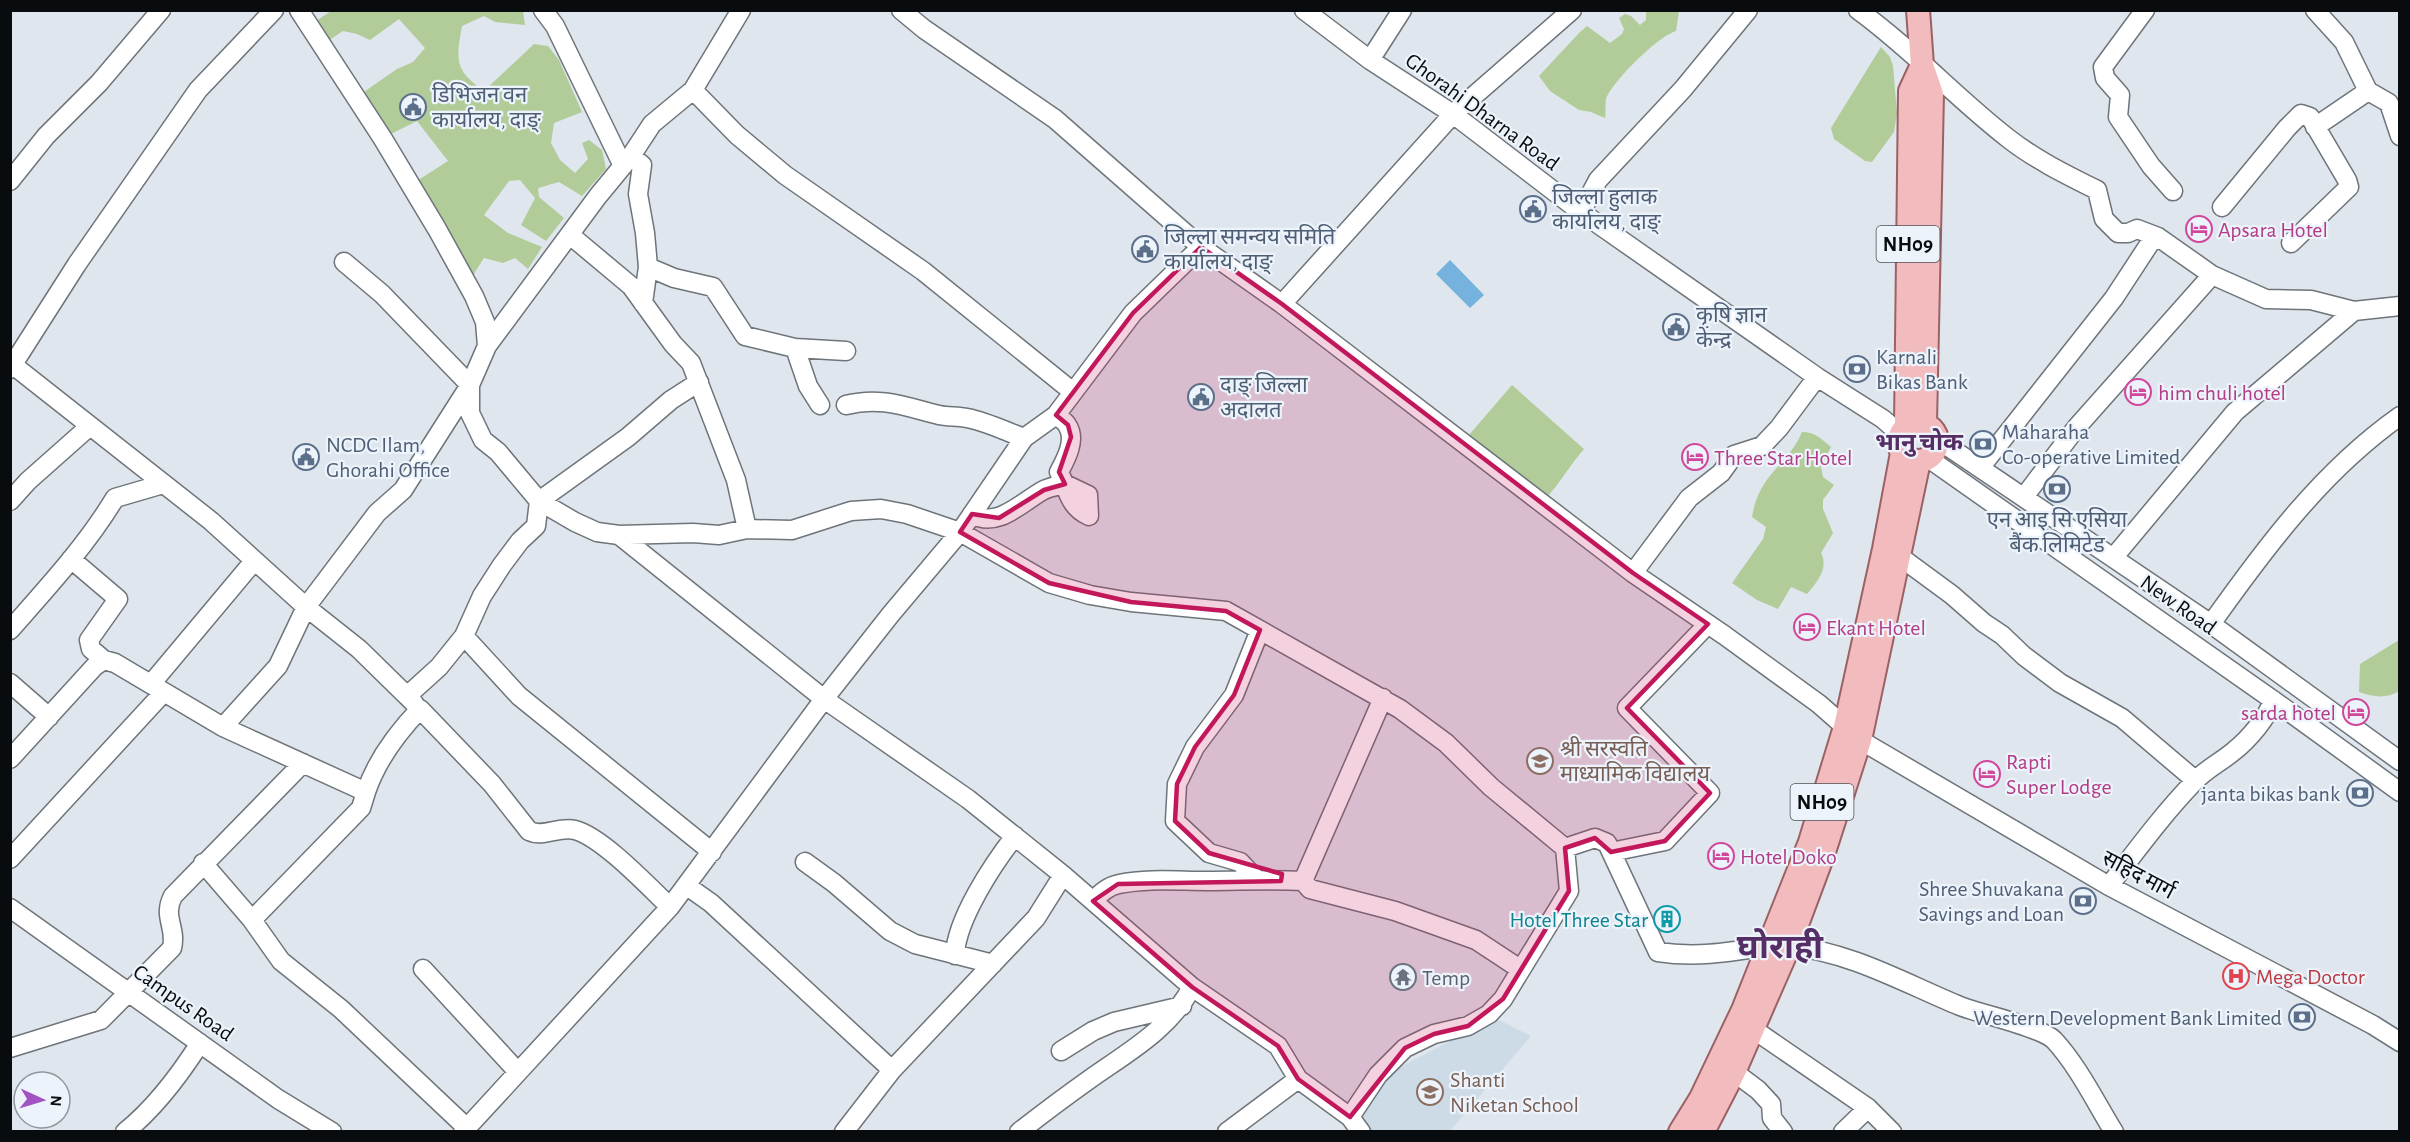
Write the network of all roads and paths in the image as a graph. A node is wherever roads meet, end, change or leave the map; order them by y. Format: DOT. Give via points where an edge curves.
graph roads {
  1 [pos="161,10"];
  2 [pos="274,10"];
  3 [pos="299,10"];
  4 [pos="543,10"];
  5 [pos="741,10"];
  6 [pos="901,10"];
  7 [pos="1305,10"];
  8 [pos="1402,10"];
  9 [pos="1572,10"];
  10 [pos="1748,10"];
  11 [pos="1858,10"];
  12 [pos="1918,10"];
  13 [pos="2145,10"];
  14 [pos="2315,10"];
  15 [pos="1370,60"];
  16 [pos="1922,65"];
  17 [pos="693,90"];
  18 [pos="2368,91"];
  19 [pos="2394,102"];
  20 [pos="1453,114"];
  21 [pos="2315,127"];
  22 [pos="2400,136"];
  23 [pos="627,161"];
  24 [pos="10,181"];
  25 [pos="2173,191"];
  26 [pos="2222,207"];
  27 [pos="1581,212"];
  28 [pos="570,235"];
  29 [pos="2158,237"];
  30 [pos="2291,243"];
  31 [pos="1201,247"];
  32 [pos="344,262"];
  33 [pos="648,267"];
  34 [pos="2212,275"];
  35 [pos="643,303"];
  36 [pos="1282,304"];
  37 [pos="2400,306"];
  38 [pos="2354,310"];
  39 [pos="487,346"];
  40 [pos="795,348"];
  41 [pos="846,351"];
  42 [pos="12,367"];
  43 [pos="1817,376"];
  44 [pos="699,382"];
  45 [pos="470,385"];
  46 [pos="1073,392"];
  47 [pos="819,405"];
  48 [pos="846,405"];
  49 [pos="1056,415"];
  50 [pos="2400,416"];
  51 [pos="90,426"];
  52 [pos="1024,438"];
  53 [pos="1917,442"];
  54 [pos="1980,468"];
  55 [pos="163,484"];
  56 [pos="2024,497"];
  57 [pos="10,501"];
  58 [pos="539,501"];
  59 [pos="972,514"];
  60 [pos="747,530"];
  61 [pos="960,531"];
  62 [pos="619,535"];
  63 [pos="1899,556"];
  64 [pos="2113,558"];
  65 [pos="71,559"];
  66 [pos="254,561"];
  67 [pos="1633,573"];
  68 [pos="306,607"];
  69 [pos="1708,624"];
  70 [pos="2211,624"];
  71 [pos="10,630"];
  72 [pos="1260,630"];
  73 [pos="464,636"];
  74 [pos="104,660"];
  75 [pos="10,683"];
  76 [pos="158,688"];
  77 [pos="1383,698"];
  78 [pos="824,699"];
  79 [pos="2273,700"];
  80 [pos="414,702"];
  81 [pos="49,717"];
  82 [pos="223,726"];
  83 [pos="1853,733"];
  84 [pos="10,759"];
  85 [pos="2400,761"];
  86 [pos="303,763"];
  87 [pos="2195,780"];
  88 [pos="2398,787"];
  89 [pos="366,792"];
  90 [pos="1015,836"];
  91 [pos="1565,848"];
  92 [pos="712,852"];
  93 [pos="1611,852"];
  94 [pos="10,860"];
  95 [pos="805,862"];
  96 [pos="203,863"];
  97 [pos="1063,875"];
  98 [pos="1256,879"];
  99 [pos="1304,881"];
  100 [pos="687,886"];
  101 [pos="2109,886"];
  102 [pos="1093,901"];
  103 [pos="670,907"];
  104 [pos="10,908"];
  105 [pos="252,920"];
  106 [pos="1779,946"];
  107 [pos="955,955"];
  108 [pos="993,964"];
  109 [pos="423,969"];
  110 [pos="1520,969"];
  111 [pos="1191,987"];
  112 [pos="127,992"];
  113 [pos="1182,1006"];
  114 [pos="1753,1029"];
  115 [pos="2400,1042"];
  116 [pos="201,1043"];
  117 [pos="10,1048"];
  118 [pos="1061,1051"];
  119 [pos="892,1070"];
  120 [pos="518,1072"];
  121 [pos="1734,1072"];
  122 [pos="1298,1079"];
  123 [pos="1868,1108"];
  124 [pos="1350,1117"];
  125 [pos="465,1130"];
  126 [pos="125,1131"];
  127 [pos="332,1131"];
  128 [pos="844,1131"];
  129 [pos="1019,1131"];
  130 [pos="1227,1131"];
  131 [pos="1361,1131"];
  132 [pos="1680,1131"];
  133 [pos="1703,1131"];
  134 [pos="1783,1131"];
  135 [pos="1843,1131"];
  136 [pos="1892,1131"];
  137 [pos="2114,1131"];
  1 -- 24 [label="street"];
  2 -- 42 [label="street" via="198,90"];
  3 -- 39 [label="street" via="437,229 486,322"];
  4 -- 23 [label="street"];
  5 -- 17 [label="street"];
  6 -- 31 [label="street, सहिद मार्ग" via="1055,119"];
  7 -- 15 [label="street, Ghorahi Dharna Road"];
  8 -- 15 [label="street"];
  9 -- 20 [label="street"];
  10 -- 27 [label="street" via="1683,89 1598,180"];
  11 -- 16 [label="street"];
  12 -- 16 [label="main road, NH09"];
  13 -- 25 [label="street" via="2103,67 2105,78 2121,94 2118,117"];
  14 -- 18 [label="street" via="2344,42"];
  15 -- 20 [label="street, Ghorahi Dharna Road"];
  16 -- 29 [label="street" via="2010,140 2097,190 2104,219 2118,233 2137,229"];
  16 -- 53 [label="main road, NH09" via="1932,94"];
  17 -- 23 [label="street" via="652,124"];
  17 -- 46 [label="street" via="737,135 785,175 922,271"];
  18 -- 19 [label="street"];
  18 -- 21 [label="street"];
  19 -- 22 [label="street"];
  20 -- 27 [label="street, Ghorahi Dharna Road"];
  20 -- 36 [label="street"];
  21 -- 26 [label="street" via="2310,117 2301,114"];
  21 -- 30 [label="street" via="2349,187"];
  23 -- 28 [label="street"];
  23 -- 33 [label="street" via="642,165 638,194"];
  27 -- 43 [label="street, Ghorahi Dharna Road"];
  28 -- 35 [label="street" via="631,286"];
  28 -- 39 [label="street"];
  29 -- 34 [label="street"];
  29 -- 54 [label="street"];
  31 -- 36 [label="street, सहिद मार्ग"];
  31 -- 46 [label="street" via="1133,313"];
  32 -- 45 [label="street" via="382,294"];
  33 -- 35 [label="street"];
  33 -- 40 [label="street" via="714,287 745,336"];
  34 -- 38 [label="street" via="2266,299 2311,300"];
  34 -- 56 [label="street" via="2076,428"];
  35 -- 44 [label="street" via="691,363"];
  36 -- 67 [label="street, सहिद मार्ग"];
  37 -- 38 [label="street"];
  38 -- 64 [label="street" via="2235,412"];
  39 -- 45 [label="street"];
  40 -- 41 [label="street"];
  40 -- 47 [label="street"];
  42 -- 51 [label="street"];
  43 -- 53 [label="street, Ghorahi Dharna Road"];
  43 -- 67 [label="street" via="1762,446 1734,455 1721,473 1689,498"];
  44 -- 58 [label="street"];
  44 -- 60 [label="street" via="736,480"];
  45 -- 58 [label="street" via="470,413 483,440"];
  45 -- 68 [label="street" via="404,489 377,513"];
  46 -- 49 [label="street"];
  48 -- 52 [label="street" via="898,403 967,418"];
  49 -- 52 [label="street"];
  49 -- 59 [label="street" via="1068,425 1071,437 1059,472 1065,484 1044,490 999,518"];
  50 -- 70 [label="street" via="2320,485"];
  51 -- 55 [label="street"];
  51 -- 57 [label="street"];
  52 -- 59 [label="street"];
  53 -- 54 [label="street, New Road"];
  53 -- 63 [label="main road, NH09"];
  53 -- 79 [label="street, New Road"];
  53 -- 83 [label="main road, NH09" via="1884,549"];
  54 -- 56 [label="street, New Road"];
  55 -- 65 [label="street" via="115,498"];
  55 -- 66 [label="street"];
  56 -- 64 [label="street, New Road"];
  58 -- 62 [label="street" via="597,532"];
  58 -- 73 [label="street" via="536,526 502,565 482,596"];
  59 -- 61 [label="street"];
  60 -- 61 [label="street" via="792,530 851,511 881,509"];
  60 -- 62 [label="street" via="719,535"];
  61 -- 72 [label="street" via="1049,583 1131,602 1226,611"];
  61 -- 78 [label="street"];
  62 -- 78 [label="street"];
  63 -- 83 [label="main road, NH09"];
  63 -- 87 [label="street" via="2051,676 2122,718"];
  64 -- 70 [label="street, New Road"];
  65 -- 71 [label="street"];
  65 -- 74 [label="street" via="118,599 89,640 91,649"];
  66 -- 68 [label="street"];
  66 -- 76 [label="street"];
  67 -- 69 [label="street, सहिद मार्ग"];
  68 -- 80 [label="street" via="359,649"];
  68 -- 82 [label="street" via="278,666"];
  69 -- 83 [label="street, सहिद मार्ग" via="1820,704"];
  69 -- 93 [label="street" via="1627,708 1710,793 1665,841"];
  70 -- 85 [label="street, New Road"];
  72 -- 77 [label="street"];
  72 -- 98 [label="street" via="1234,695 1195,747 1177,784 1175,820 1209,853 1240,862"];
  73 -- 80 [label="street"];
  73 -- 92 [label="street" via="519,696"];
  74 -- 76 [label="street"];
  74 -- 81 [label="street"];
  75 -- 81 [label="street"];
  76 -- 82 [label="street"];
  76 -- 94 [label="street"];
  77 -- 91 [label="street" via="1446,743 1491,787"];
  77 -- 99 [label="street"];
  78 -- 90 [label="street"];
  78 -- 92 [label="street"];
  79 -- 87 [label="street" via="2245,741"];
  79 -- 88 [label="street, New Road"];
  80 -- 89 [label="street"];
  80 -- 103 [label="street" via="492,784 529,831 536,835 575,830 592,838"];
  81 -- 84 [label="street"];
  82 -- 86 [label="street"];
  83 -- 101 [label="street, सहिद मार्ग"];
  83 -- 106 [label="main road, NH09" via="1823,855"];
  86 -- 89 [label="street"];
  86 -- 96 [label="street"];
  87 -- 101 [label="street"];
  89 -- 105 [label="street" via="361,808"];
  90 -- 97 [label="street"];
  90 -- 107 [label="street" via="991,867 955,940"];
  91 -- 93 [label="street" via="1595,838 1607,843"];
  91 -- 110 [label="street" via="1569,891"];
  92 -- 100 [label="street"];
  93 -- 106 [label="street" via="1658,952 1684,956"];
  95 -- 107 [label="street" via="890,931 915,944"];
  96 -- 105 [label="street"];
  96 -- 112 [label="street" via="169,904 172,948"];
  97 -- 102 [label="street"];
  97 -- 108 [label="street" via="1036,918"];
  98 -- 99 [label="street"];
  98 -- 102 [label="street" via="1118,884"];
  99 -- 110 [label="street" via="1310,889 1395,911 1476,940"];
  100 -- 103 [label="street"];
  100 -- 119 [label="street" via="711,903"];
  101 -- 115 [label="street, सहिद मार्ग" via="2373,1024"];
  102 -- 111 [label="street"];
  103 -- 120 [label="street"];
  104 -- 112 [label="street, Campus Road"];
  105 -- 125 [label="street" via="281,961 341,1009"];
  106 -- 114 [label="main road, NH09"];
  106 -- 132 [label="main road, NH09" via="1706,1089"];
  106 -- 137 [label="street" via="1813,948 1877,969 1962,1006 2053,1038"];
  107 -- 108 [label="street"];
  108 -- 119 [label="street"];
  109 -- 120 [label="street"];
  110 -- 124 [label="street" via="1503,999 1488,1014 1468,1026 1434,1034 1405,1048 1378,1075"];
  111 -- 113 [label="street"];
  111 -- 122 [label="street" via="1278,1046"];
  112 -- 116 [label="street, Campus Road"];
  112 -- 117 [label="street" via="101,1020"];
  113 -- 118 [label="street" via="1104,1026"];
  113 -- 129 [label="street" via="1158,1032"];
  114 -- 121 [label="main road, NH09"];
  114 -- 123 [label="street"];
  116 -- 126 [label="street" via="176,1080 144,1117"];
  116 -- 127 [label="street, Campus Road" via="278,1099"];
  119 -- 128 [label="street"];
  120 -- 125 [label="street"];
  121 -- 133 [label="main road, NH09"];
  121 -- 134 [label="street" via="1771,1104 1772,1118"];
  122 -- 124 [label="street"];
  122 -- 130 [label="street"];
  123 -- 135 [label="street"];
  123 -- 136 [label="street"];
  124 -- 131 [label="street"];
}
